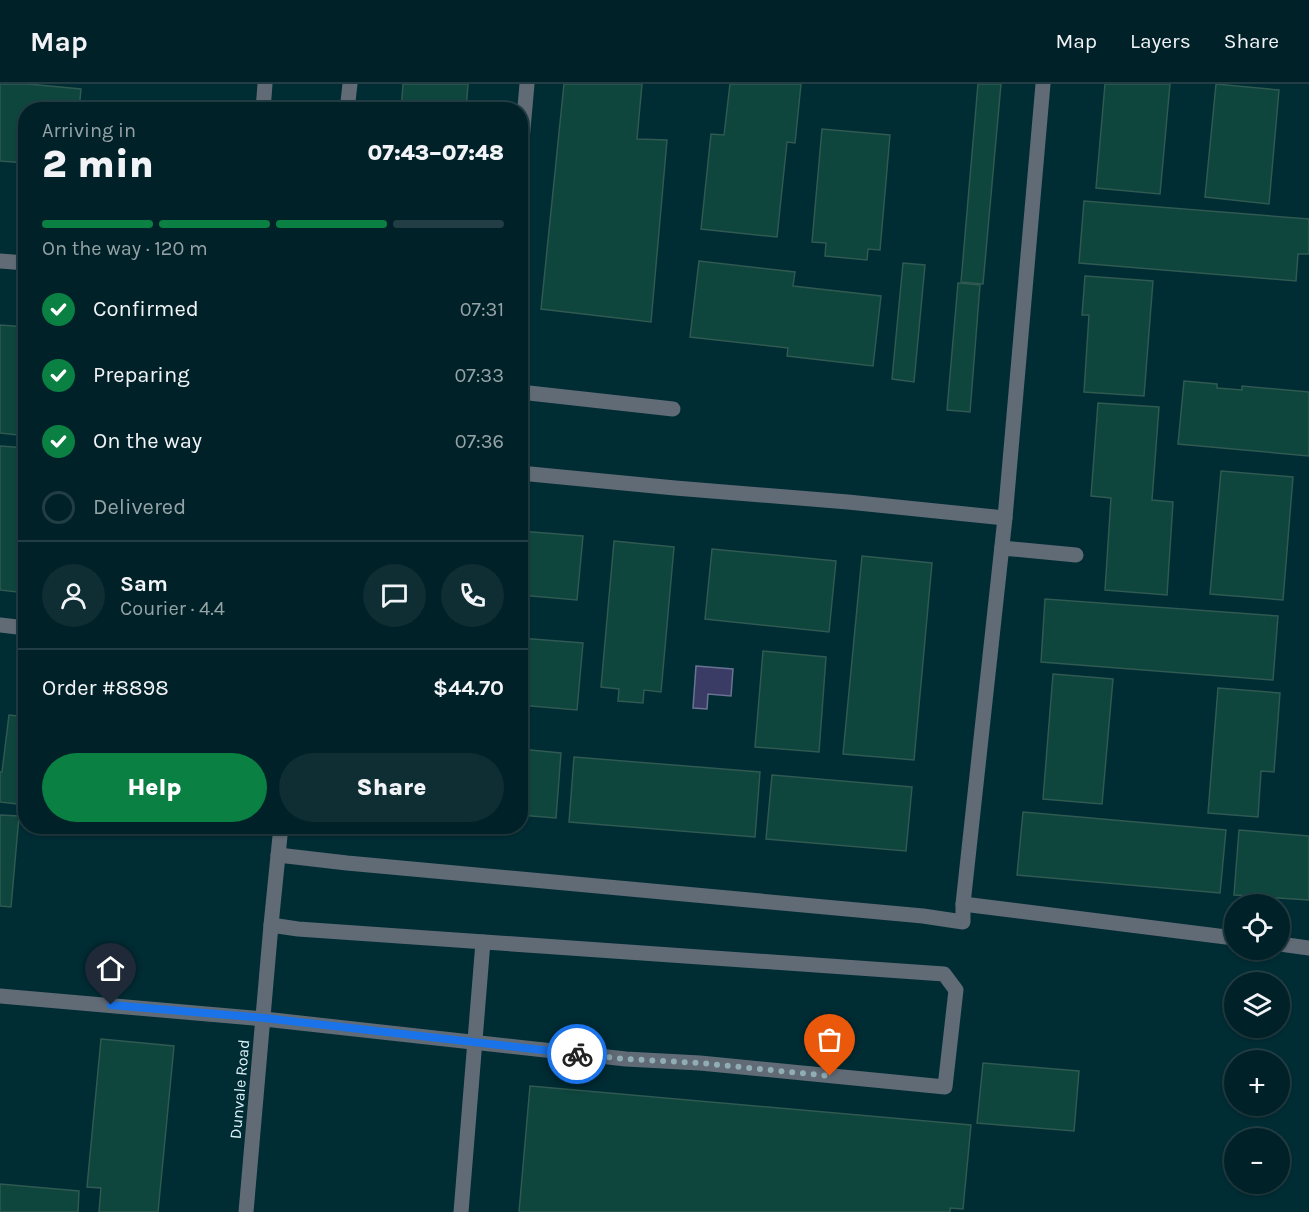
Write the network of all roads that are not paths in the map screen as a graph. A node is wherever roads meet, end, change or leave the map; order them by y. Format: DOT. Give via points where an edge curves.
graph roads {
  1 [pos="265,84"];
  2 [pos="350,84"];
  3 [pos="527,84"];
  4 [pos="1043,84"];
  5 [pos="264,102"];
  6 [pos="348,102"];
  7 [pos="525,102"];
  8 [pos="0,261"];
  9 [pos="18,262"];
  10 [pos="528,393"];
  11 [pos="673,409"];
  12 [pos="528,474"];
  13 [pos="1005,518"];
  14 [pos="1002,548"];
  15 [pos="1076,555"];
  16 [pos="0,625"];
  17 [pos="18,627"];
  18 [pos="280,834"];
  19 [pos="279,855"];
  20 [pos="963,904"];
  21 [pos="271,925"];
  22 [pos="1224,938"];
  23 [pos="483,942"];
  24 [pos="1290,945"];
  25 [pos="1309,948"];
  26 [pos="0,996"];
  27 [pos="264,1018"];
  28 [pos="474,1043"];
  29 [pos="246,1212"];
  30 [pos="461,1212"];
  1 -- 5 [label="street"];
  2 -- 6 [label="street"];
  3 -- 7 [label="street"];
  4 -- 13 [label="street"];
  8 -- 9 [label="street"];
  10 -- 11 [label="street"];
  12 -- 13 [label="street"];
  13 -- 14 [label="street"];
  14 -- 15 [label="street"];
  14 -- 20 [label="street"];
  16 -- 17 [label="street"];
  18 -- 19 [label="street, Dunvale Road"];
  19 -- 20 [label="street" via="963,922"];
  19 -- 21 [label="street, Dunvale Road"];
  20 -- 22 [label="street"];
  21 -- 23 [label="street"];
  21 -- 27 [label="street, Dunvale Road"];
  23 -- 28 [label="street"];
  23 -- 28 [label="street" via="944,974 956,990 945,1087"];
  24 -- 25 [label="street"];
  26 -- 27 [label="street"];
  27 -- 28 [label="street"];
  27 -- 29 [label="street, Dunvale Road"];
  28 -- 30 [label="street"];
}
